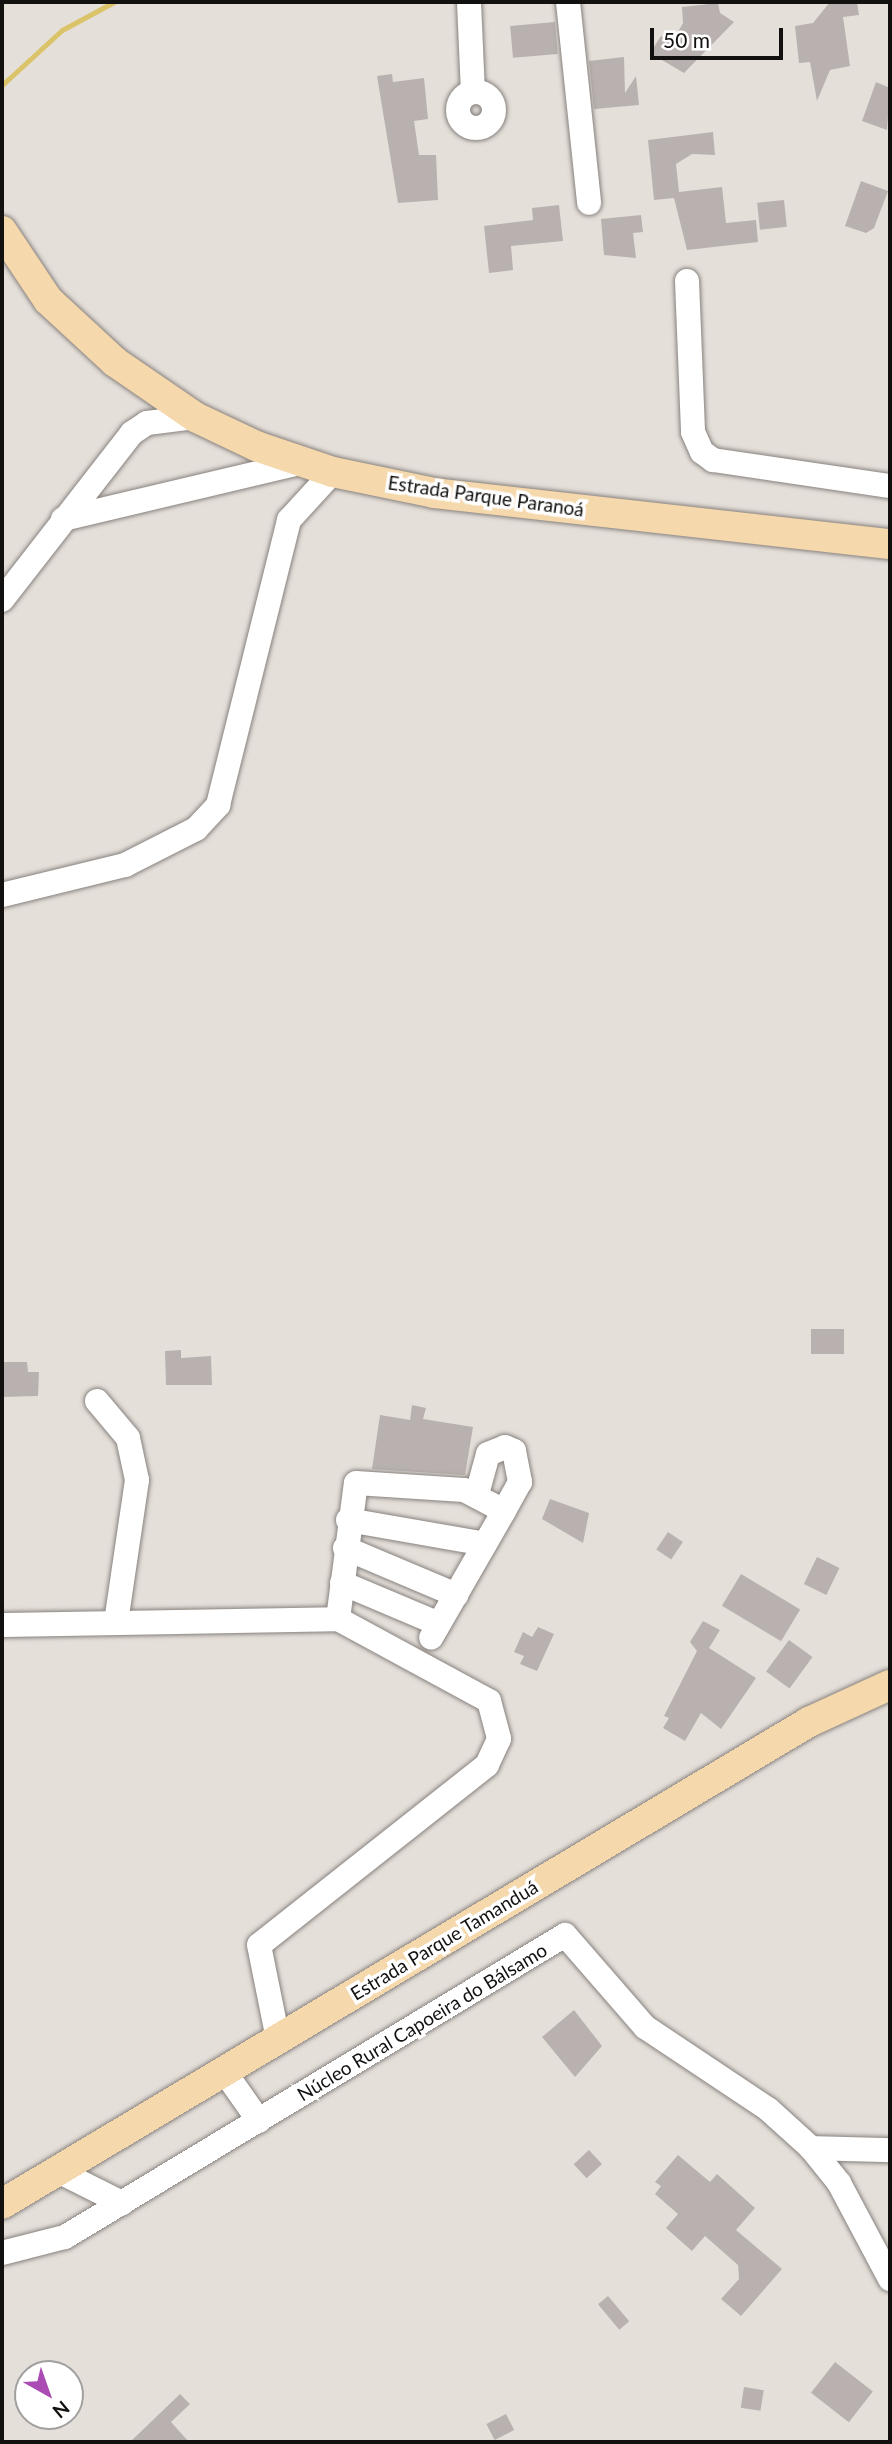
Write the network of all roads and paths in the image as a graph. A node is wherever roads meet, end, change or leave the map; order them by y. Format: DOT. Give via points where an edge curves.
graph roads {
  1 [pos="469,2"];
  2 [pos="568,2"];
  3 [pos="473,92"];
  4 [pos="589,204"];
  5 [pos="2,231"];
  6 [pos="687,281"];
  7 [pos="195,417"];
  8 [pos="304,461"];
  9 [pos="333,472"];
  10 [pos="890,486"];
  11 [pos="63,519"];
  12 [pos="890,544"];
  13 [pos="2,600"];
  14 [pos="2,895"];
  15 [pos="97,1401"];
  16 [pos="477,1494"];
  17 [pos="504,1511"];
  18 [pos="348,1520"];
  19 [pos="485,1544"];
  20 [pos="345,1548"];
  21 [pos="342,1583"];
  22 [pos="456,1595"];
  23 [pos="338,1619"];
  24 [pos="116,1622"];
  25 [pos="2,1626"];
  26 [pos="890,1685"];
  27 [pos="278,2039"];
  28 [pos="224,2071"];
  29 [pos="259,2120"];
  30 [pos="811,2148"];
  31 [pos="890,2150"];
  32 [pos="58,2171"];
  33 [pos="122,2203"];
  34 [pos="2,2204"];
  35 [pos="2,2253"];
  36 [pos="890,2279"];
  1 -- 3 [label="street"];
  2 -- 4 [label="street"];
  5 -- 7 [label="main road, Estrada Parque Paranoá" via="48,300 115,362"];
  6 -- 10 [label="street" via="693,432 702,452 713,460"];
  7 -- 8 [label="main road, Estrada Parque Paranoá"];
  7 -- 11 [label="street" via="147,423 132,433"];
  8 -- 9 [label="main road, Estrada Parque Paranoá"];
  8 -- 11 [label="street"];
  9 -- 12 [label="main road, Estrada Parque Paranoá" via="435,492"];
  9 -- 14 [label="street" via="292,511 218,805 196,829 125,865"];
  11 -- 13 [label="street"];
  15 -- 24 [label="street" via="128,1438 136,1469"];
  16 -- 17 [label="street"];
  16 -- 17 [label="street" via="488,1454 505,1447 514,1451 520,1482"];
  16 -- 18 [label="street" via="360,1480 352,1487"];
  17 -- 19 [label="street"];
  18 -- 19 [label="street"];
  18 -- 20 [label="street"];
  19 -- 22 [label="street"];
  20 -- 21 [label="street"];
  20 -- 22 [label="street"];
  21 -- 22 [label="street" via="435,1631"];
  21 -- 23 [label="street"];
  23 -- 24 [label="street"];
  23 -- 27 [label="street" via="489,1700 499,1739 488,1765 258,1945"];
  24 -- 25 [label="street"];
  26 -- 27 [label="main road, Estrada Parque Tamanduá" via="809,1722"];
  27 -- 28 [label="main road, Estrada Parque Tamanduá"];
  28 -- 29 [label="street"];
  28 -- 32 [label="main road, Estrada Parque Tamanduá"];
  29 -- 30 [label="street, Núcleo Rural Capoeira do Bálsamo" via="565,1935 645,2026 768,2109"];
  29 -- 33 [label="street, Núcleo Rural Capoeira do Bálsamo"];
  30 -- 31 [label="street"];
  30 -- 36 [label="street, Núcleo Rural Capoeira do Bálsamo" via="839,2183"];
  32 -- 33 [label="street"];
  32 -- 34 [label="main road, Estrada Parque Tamanduá"];
  33 -- 35 [label="street, Núcleo Rural Capoeira do Bálsamo" via="65,2237"];
}
